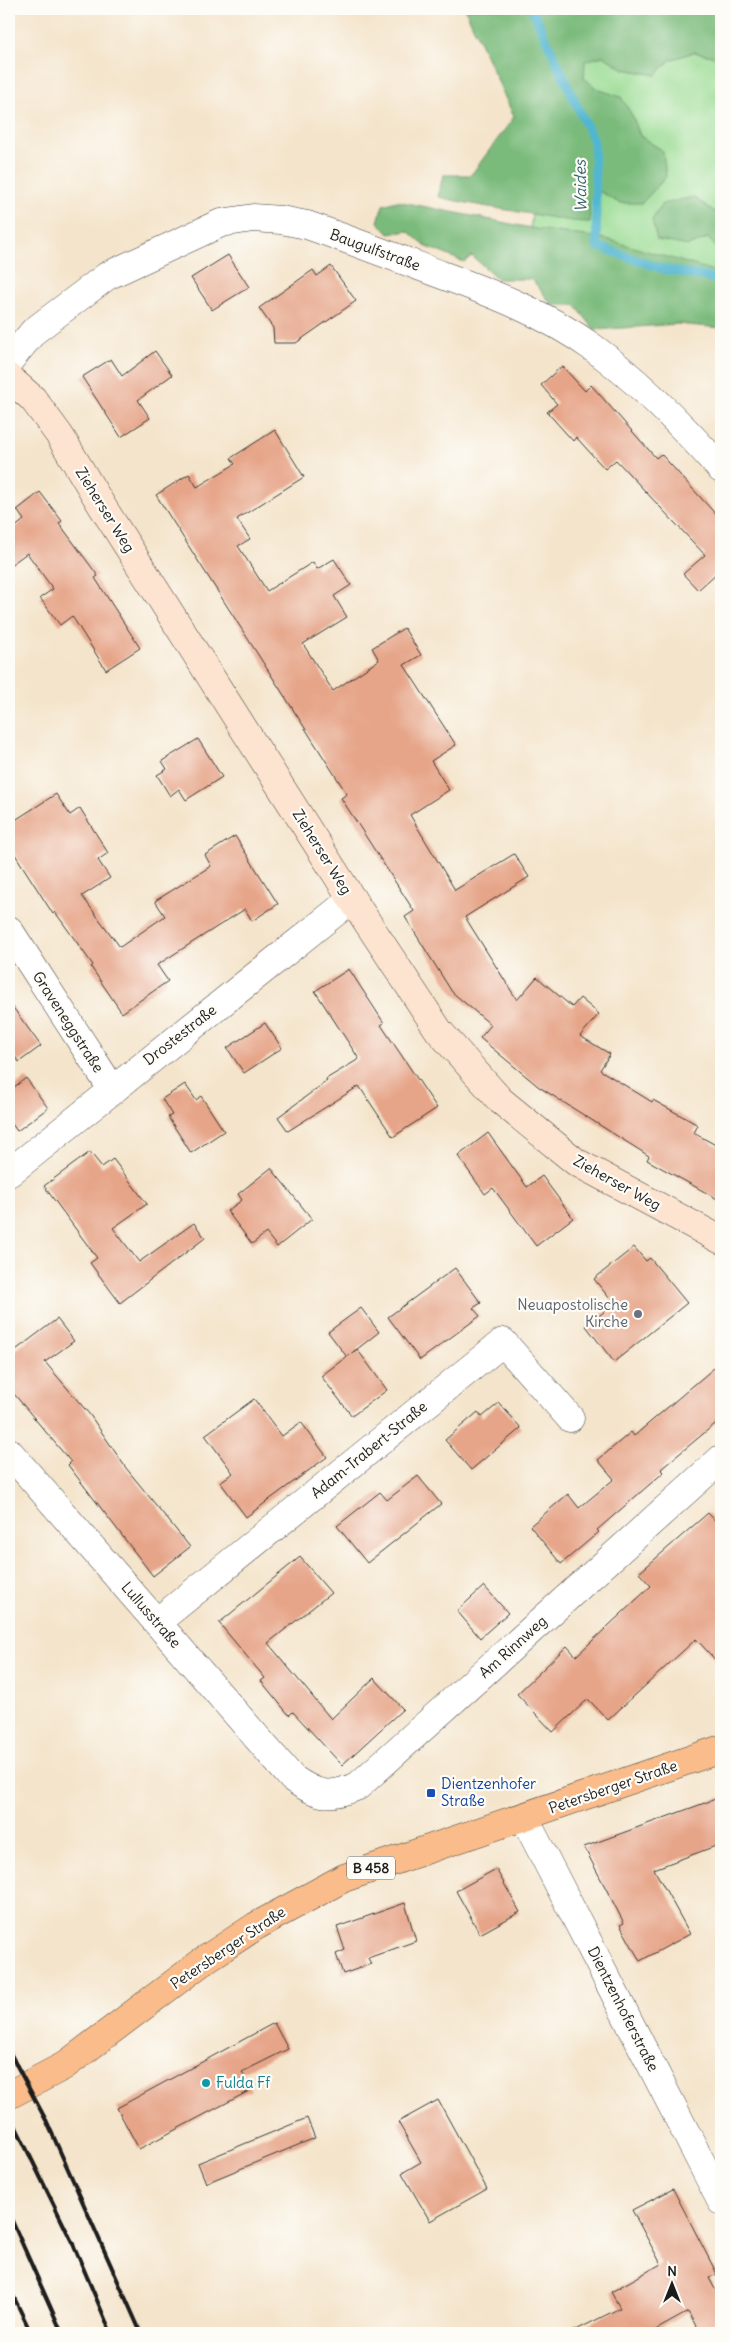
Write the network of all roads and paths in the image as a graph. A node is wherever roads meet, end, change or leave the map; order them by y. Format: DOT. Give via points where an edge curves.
graph roads {
  1 [pos="9,361"];
  2 [pos="9,378"];
  3 [pos="721,469"];
  4 [pos="352,899"];
  5 [pos="9,930"];
  6 [pos="112,1089"];
  7 [pos="9,1173"];
  8 [pos="721,1240"];
  9 [pos="570,1418"];
  10 [pos="9,1452"];
  11 [pos="721,1459"];
  12 [pos="157,1622"];
  13 [pos="721,1749"];
  14 [pos="292,1778"];
  15 [pos="524,1818"];
  16 [pos="9,2095"];
  17 [pos="721,2201"];
  1 -- 3 [label="street, Baugulfstraße" via="34,331 107,276 221,223 253,218 281,220 307,225 492,294 567,331 613,364"];
  2 -- 4 [label="street, Zieherser Weg" via="32,399 60,436"];
  4 -- 6 [label="street, Drostestraße"];
  4 -- 8 [label="street, Zieherser Weg" via="439,1031 500,1100 576,1162"];
  5 -- 6 [label="street, Graveneggstraße"];
  6 -- 7 [label="street, Drostestraße"];
  9 -- 12 [label="street, Adam-Trabert-Straße" via="503,1342"];
  10 -- 12 [label="street, Lullusstraße"];
  11 -- 14 [label="street, Am Rinnweg" via="358,1786 327,1795 310,1791"];
  12 -- 14 [label="street, Lullusstraße"];
  13 -- 15 [label="main road, Petersberger Straße / B 458"];
  15 -- 16 [label="main road, Petersberger Straße / B 458" via="344,1878 290,1906 206,1959 64,2066"];
  15 -- 17 [label="street, Dientzenhoferstraße"];
}
